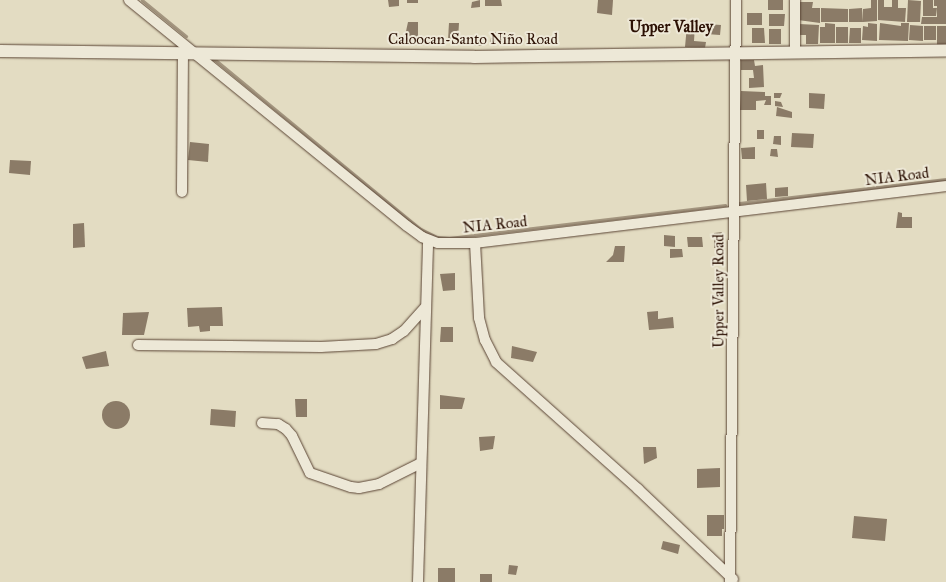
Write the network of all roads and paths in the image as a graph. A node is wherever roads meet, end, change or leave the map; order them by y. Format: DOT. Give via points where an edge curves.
graph roads {
  1 [pos="129,0"];
  2 [pos="736,0"];
  3 [pos="795,0"];
  4 [pos="0,50"];
  5 [pos="946,50"];
  6 [pos="795,51"];
  7 [pos="187,52"];
  8 [pos="737,53"];
  9 [pos="946,186"];
  10 [pos="182,192"];
  11 [pos="735,212"];
  12 [pos="428,240"];
  13 [pos="475,243"];
  14 [pos="425,308"];
  15 [pos="138,345"];
  16 [pos="262,423"];
  17 [pos="421,463"];
  18 [pos="732,580"];
  19 [pos="418,582"];
  1 -- 7 [label="street, NIA Road"];
  2 -- 8 [label="street, Upper Valley Road"];
  3 -- 6 [label="street"];
  4 -- 7 [label="street, Caloocan-Santo Niño Road"];
  5 -- 6 [label="street, Caloocan-Santo Niño Road"];
  6 -- 8 [label="street, Caloocan-Santo Niño Road"];
  7 -- 8 [label="street, Caloocan-Santo Niño Road" via="465,57"];
  7 -- 10 [label="street"];
  7 -- 12 [label="street, NIA Road"];
  8 -- 11 [label="street, Upper Valley Road"];
  9 -- 11 [label="street, NIA Road"];
  11 -- 13 [label="street, NIA Road"];
  11 -- 18 [label="street, Upper Valley Road"];
  12 -- 13 [label="street, NIA Road"];
  12 -- 14 [label="street"];
  13 -- 18 [label="street" via="479,318 496,362 638,489"];
  14 -- 15 [label="street" via="404,331 376,344 329,347"];
  14 -- 17 [label="street" via="426,378"];
  16 -- 17 [label="street" via="272,422 286,429 310,473 351,487 379,484"];
  17 -- 19 [label="street"];
}
